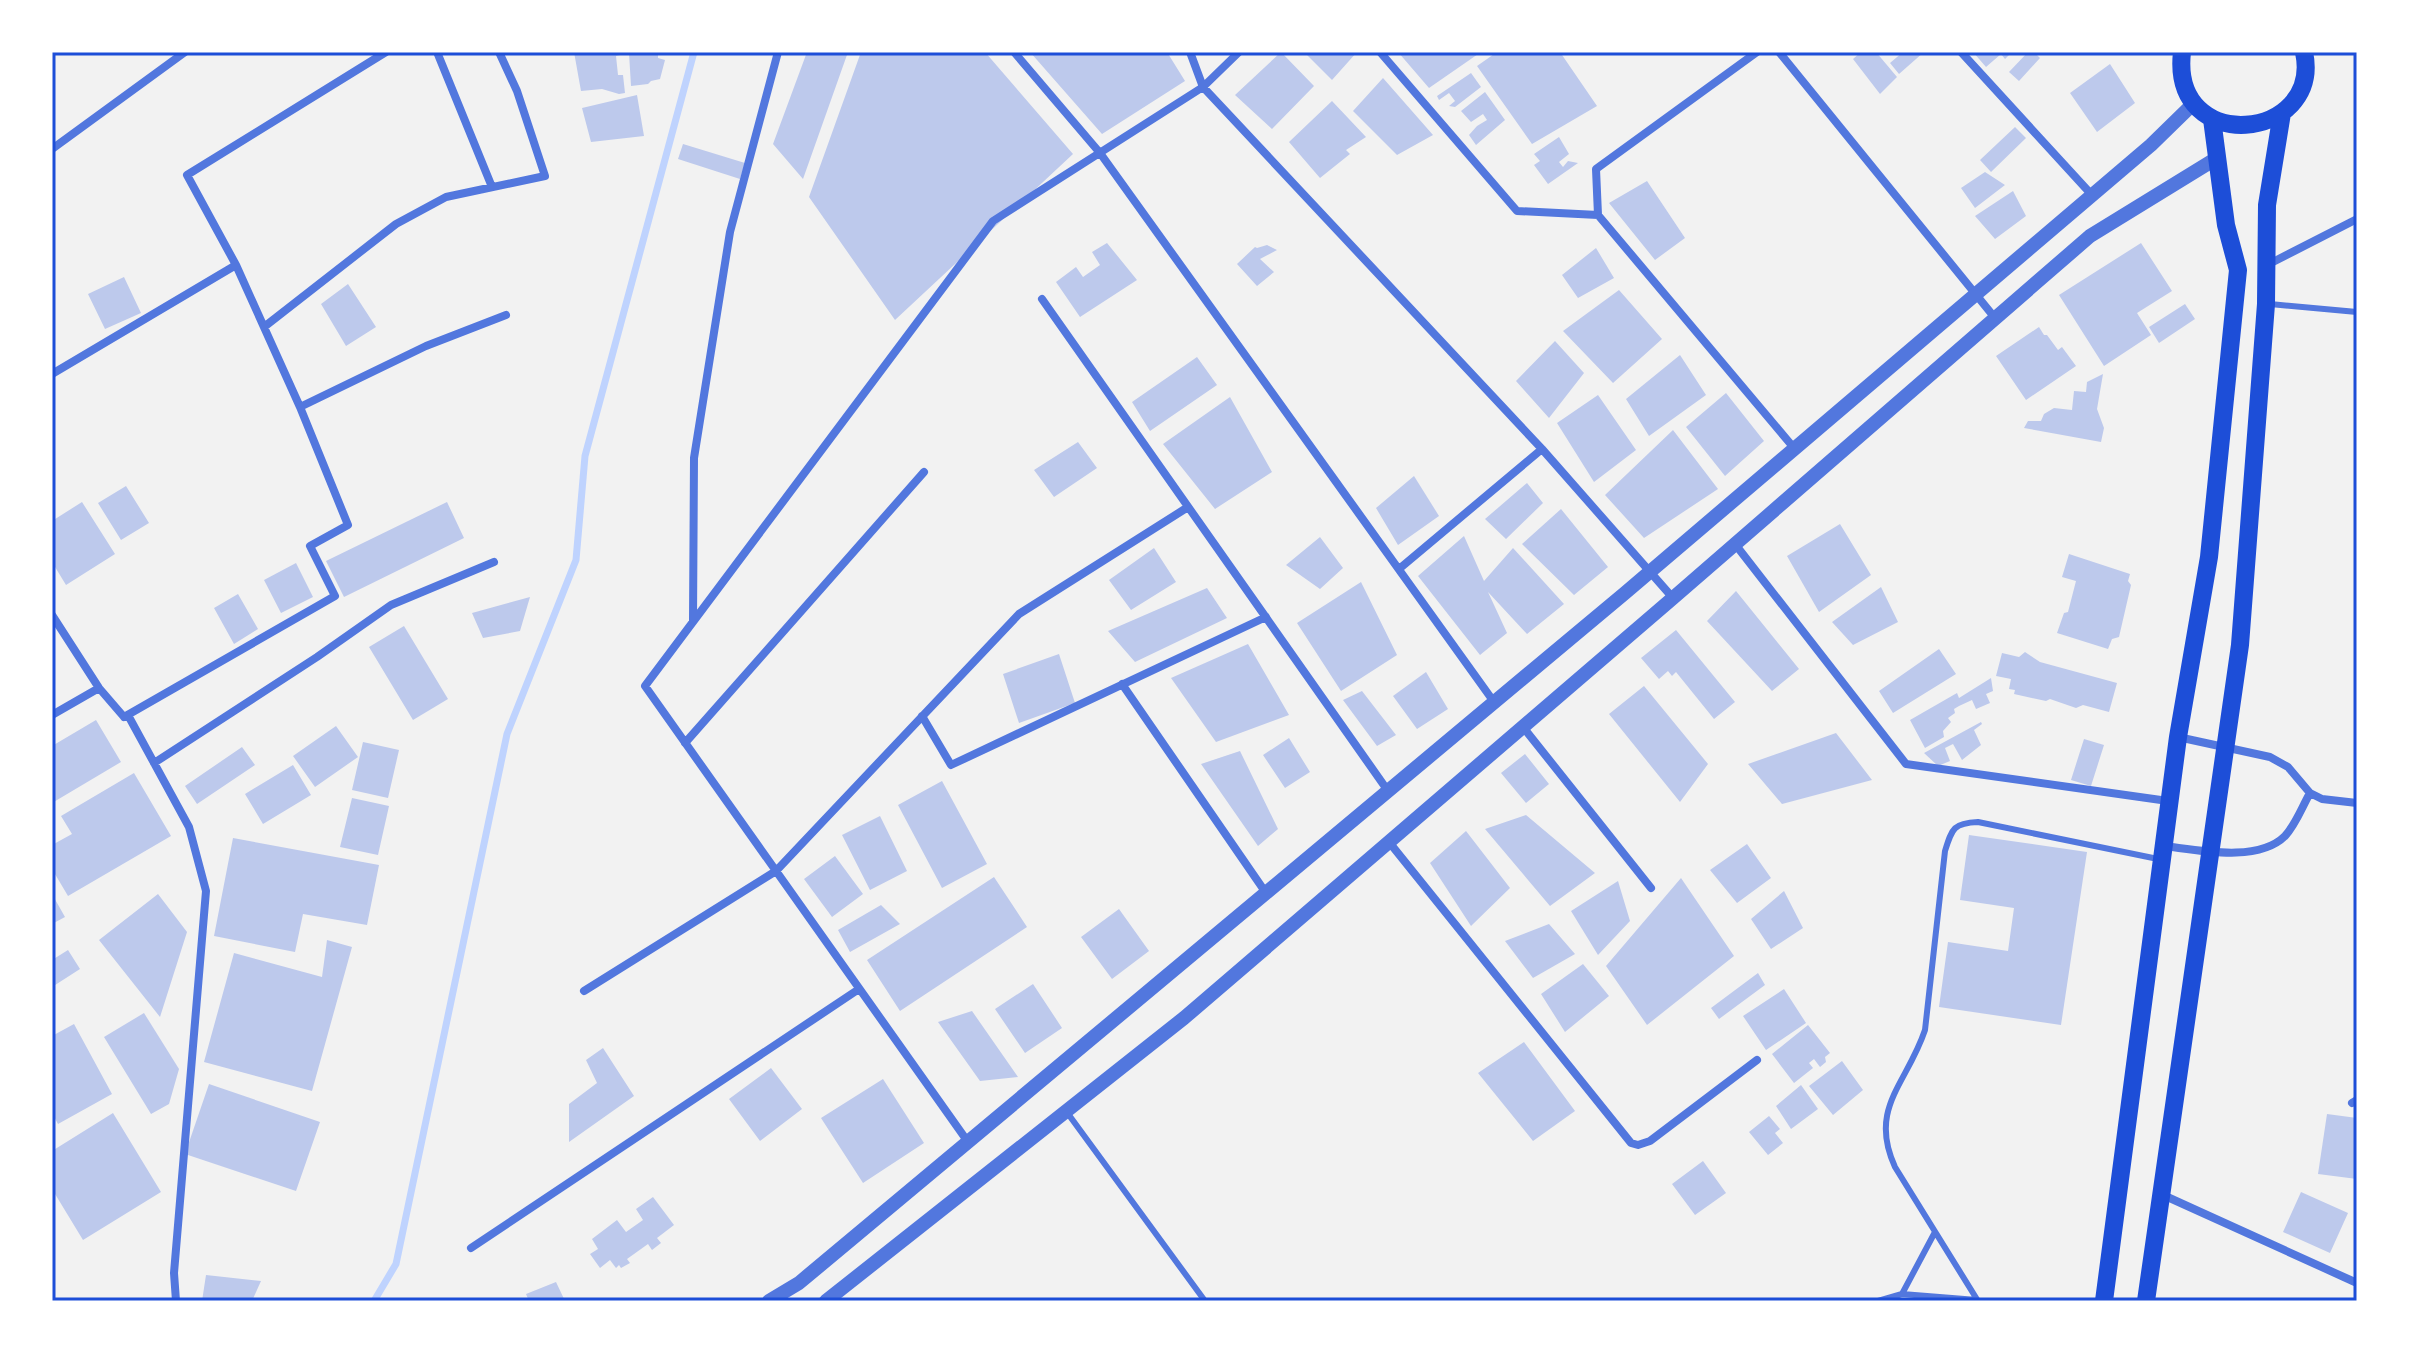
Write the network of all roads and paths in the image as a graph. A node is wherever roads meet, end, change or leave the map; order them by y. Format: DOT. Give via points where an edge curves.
graph roads {
  1 [pos="185,52"];
  2 [pos="386,52"];
  3 [pos="437,52"];
  4 [pos="499,52"];
  5 [pos="778,52"];
  6 [pos="1014,52"];
  7 [pos="1190,52"];
  8 [pos="1239,52"];
  9 [pos="1380,52"];
  10 [pos="1757,52"];
  11 [pos="1779,52"];
  12 [pos="1961,52"];
  13 [pos="2182,52"];
  14 [pos="2304,52"];
  15 [pos="1203,87"];
  16 [pos="2193,104"];
  17 [pos="2282,113"];
  18 [pos="2212,119"];
  19 [pos="52,149"];
  20 [pos="1100,153"];
  21 [pos="2217,158"];
  22 [pos="492,187"];
  23 [pos="2091,194"];
  24 [pos="1598,215"];
  25 [pos="2357,219"];
  26 [pos="2268,264"];
  27 [pos="236,265"];
  28 [pos="1975,293"];
  29 [pos="1042,299"];
  30 [pos="2266,304"];
  31 [pos="2357,312"];
  32 [pos="506,315"];
  33 [pos="1995,318"];
  34 [pos="264,327"];
  35 [pos="52,374"];
  36 [pos="300,407"];
  37 [pos="1794,448"];
  38 [pos="1542,449"];
  39 [pos="924,472"];
  40 [pos="1188,507"];
  41 [pos="1735,544"];
  42 [pos="494,562"];
  43 [pos="1399,569"];
  44 [pos="1649,572"];
  45 [pos="1673,598"];
  46 [pos="52,615"];
  47 [pos="1266,617"];
  48 [pos="693,622"];
  49 [pos="1122,684"];
  50 [pos="99,688"];
  51 [pos="1494,702"];
  52 [pos="52,715"];
  53 [pos="922,716"];
  54 [pos="124,717"];
  55 [pos="1523,727"];
  56 [pos="2178,737"];
  57 [pos="685,743"];
  58 [pos="2226,747"];
  59 [pos="154,763"];
  60 [pos="1388,791"];
  61 [pos="2310,793"];
  62 [pos="2170,801"];
  63 [pos="2357,803"];
  64 [pos="1389,842"];
  65 [pos="2211,851"];
  66 [pos="2163,853"];
  67 [pos="776,871"];
  68 [pos="1651,888"];
  69 [pos="1266,893"];
  70 [pos="859,989"];
  71 [pos="584,991"];
  72 [pos="1757,1060"];
  73 [pos="1066,1111"];
  74 [pos="968,1143"];
  75 [pos="2162,1195"];
  76 [pos="1935,1232"];
  77 [pos="471,1248"];
  78 [pos="2357,1283"];
  79 [pos="1902,1294"];
  80 [pos="1977,1300"];
  81 [pos="176,1301"];
  82 [pos="769,1301"];
  83 [pos="826,1301"];
  84 [pos="1205,1301"];
  85 [pos="1878,1301"];
  86 [pos="2104,1301"];
  87 [pos="2146,1301"];
  1 -- 19 [label="street"];
  2 -- 27 [label="street" via="187,175"];
  3 -- 22 [label="street"];
  4 -- 22 [label="street" via="545,176"];
  5 -- 48 [label="street" via="730,232 694,458"];
  6 -- 20 [label="street"];
  7 -- 15 [label="street"];
  8 -- 15 [label="street"];
  9 -- 24 [label="street" via="1517,211"];
  10 -- 24 [label="street" via="1596,169"];
  11 -- 28 [label="street"];
  12 -- 23 [label="street"];
  13 -- 16 [label="main road" via="2184,86"];
  14 -- 17 [label="main road" via="2304,80"];
  15 -- 20 [label="street"];
  15 -- 38 [label="street"];
  16 -- 18 [label="main road"];
  16 -- 23 [label="street"];
  17 -- 18 [label="main road" via="2248,127"];
  17 -- 26 [label="main road" via="2267,205"];
  18 -- 21 [label="main road"];
  20 -- 43 [label="street"];
  20 -- 48 [label="street" via="993,221"];
  21 -- 33 [label="street" via="2090,236"];
  21 -- 56 [label="main road" via="2238,270 2209,557"];
  22 -- 34 [label="street" via="446,197 396,224"];
  23 -- 28 [label="street"];
  24 -- 37 [label="street"];
  25 -- 26 [label="street"];
  26 -- 30 [label="main road"];
  27 -- 34 [label="street"];
  27 -- 35 [label="street"];
  28 -- 33 [label="street"];
  28 -- 37 [label="street"];
  29 -- 40 [label="street"];
  30 -- 31 [label="lane"];
  30 -- 58 [label="main road" via="2240,645"];
  32 -- 36 [label="street" via="426,346"];
  33 -- 41 [label="street"];
  34 -- 36 [label="street"];
  36 -- 54 [label="street" via="348,525 310,546 335,596"];
  37 -- 44 [label="street"];
  38 -- 43 [label="street"];
  38 -- 44 [label="street"];
  39 -- 57 [label="street"];
  40 -- 47 [label="street"];
  40 -- 53 [label="street" via="1019,614"];
  41 -- 45 [label="street"];
  41 -- 62 [label="street" via="1906,764"];
  42 -- 59 [label="street" via="391,605"];
  43 -- 51 [label="street"];
  44 -- 45 [label="street"];
  44 -- 51 [label="street"];
  45 -- 55 [label="street"];
  46 -- 50 [label="street"];
  47 -- 49 [label="street"];
  47 -- 60 [label="street"];
  48 -- 57 [label="street" via="645,686"];
  49 -- 53 [label="street" via="951,765"];
  49 -- 69 [label="street"];
  50 -- 52 [label="street"];
  50 -- 54 [label="street"];
  51 -- 60 [label="street"];
  53 -- 67 [label="street"];
  54 -- 59 [label="street" via="129,717"];
  55 -- 64 [label="street"];
  55 -- 68 [label="street"];
  56 -- 58 [label="street"];
  56 -- 62 [label="main road"];
  57 -- 67 [label="street"];
  58 -- 61 [label="street" via="2270,757 2288,767"];
  58 -- 65 [label="main road"];
  59 -- 81 [label="street" via="189,827 206,891 174,1273"];
  60 -- 69 [label="street"];
  61 -- 63 [label="street"];
  61 -- 65 [label="street" via="2285,836 2271,845 2246,852"];
  62 -- 66 [label="main road"];
  64 -- 72 [label="street" via="1631,1143 1650,1141"];
  64 -- 73 [label="street" via="1184,1018"];
  65 -- 66 [label="street"];
  65 -- 75 [label="main road"];
  66 -- 76 [label="lane" via="1978,822 1963,823 1950,833 1925,1030 1886,1111 1884,1129 1895,1167"];
  66 -- 86 [label="main road"];
  67 -- 70 [label="street"];
  67 -- 71 [label="street"];
  69 -- 74 [label="street"];
  70 -- 74 [label="street"];
  70 -- 77 [label="street"];
  73 -- 83 [label="street"];
  73 -- 84 [label="lane"];
  74 -- 82 [label="street" via="799,1283"];
  75 -- 78 [label="street"];
  75 -- 87 [label="main road"];
  76 -- 79 [label="lane"];
  76 -- 80 [label="lane"];
  79 -- 80 [label="lane"];
  79 -- 85 [label="lane"];
}
